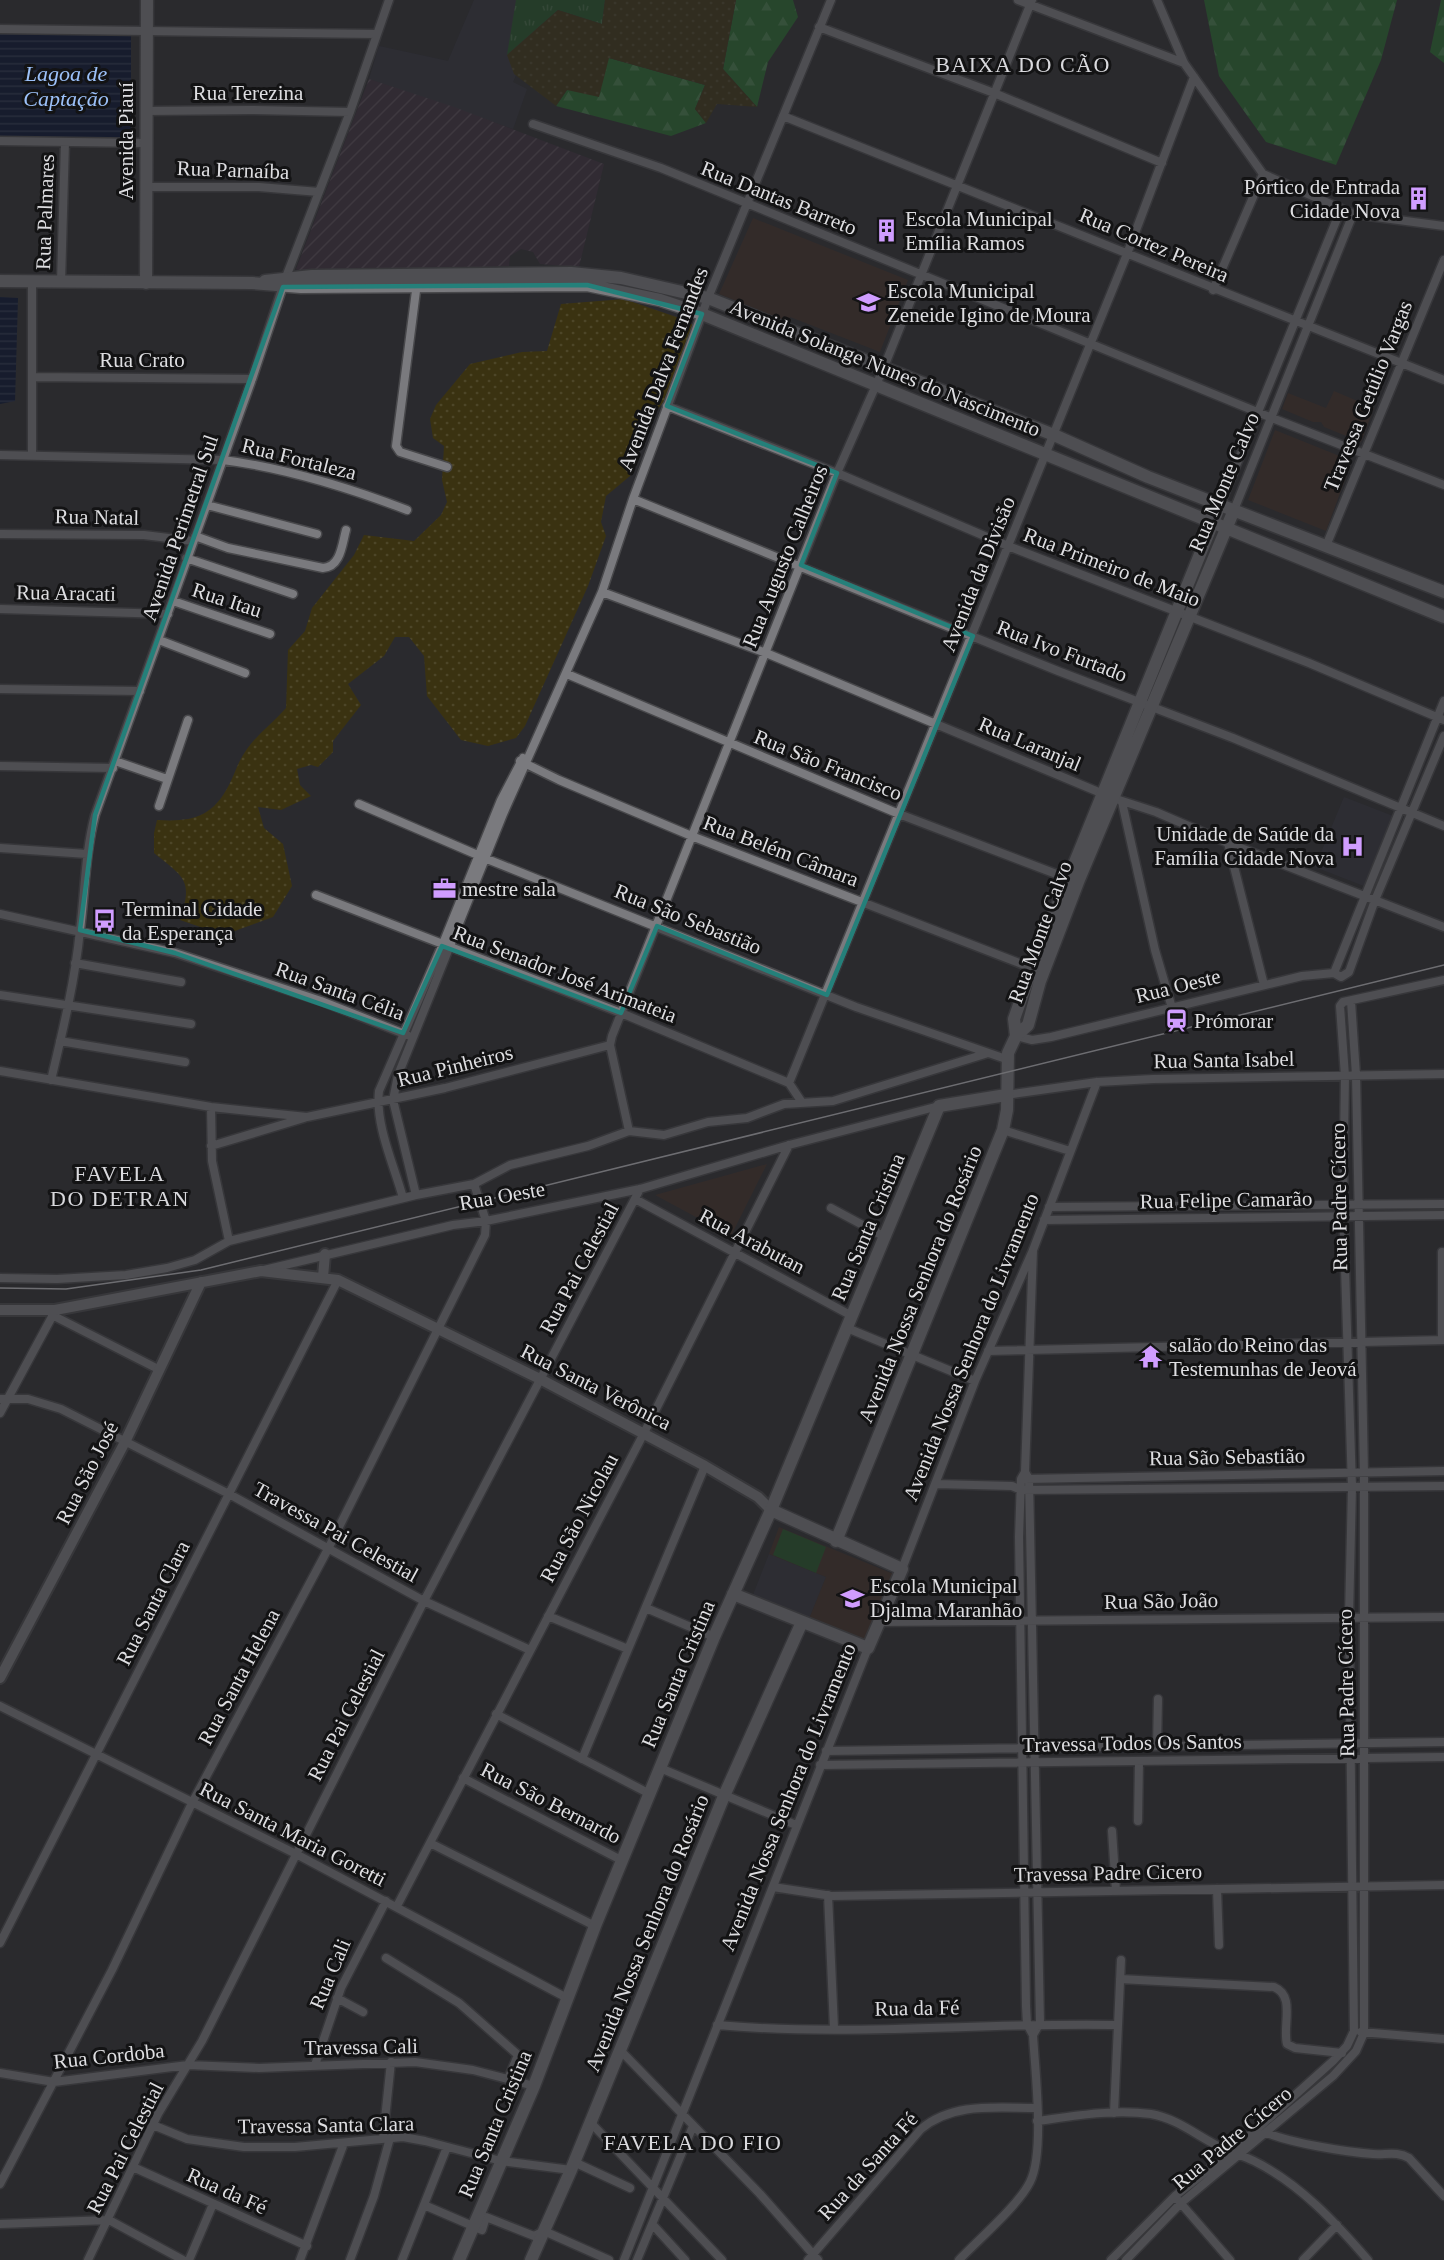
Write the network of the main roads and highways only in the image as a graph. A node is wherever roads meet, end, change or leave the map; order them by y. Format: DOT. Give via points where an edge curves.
graph roads {
  1 [pos="147,0"];
  2 [pos="417,280"];
  3 [pos="0,281"];
  4 [pos="146,283"];
  5 [pos="1220,505"];
  6 [pos="1234,510"];
  7 [pos="1213,523"];
  8 [pos="1226,528"];
  9 [pos="1444,592"];
  10 [pos="1183,613"];
  11 [pos="1444,617"];
  12 [pos="1073,880"];
  13 [pos="1016,1036"];
  14 [pos="1006,1095"];
  15 [pos="939,1106"];
  16 [pos="771,1510"];
  17 [pos="836,1541"];
  18 [pos="902,1569"];
  19 [pos="733,1594"];
  20 [pos="802,1622"];
  21 [pos="459,2260"];
  22 [pos="531,2260"];
  1 -- 4 [label="main road, Avenida Piauí"];
  2 -- 4 [label="main road, Avenida Solange Nunes do Nascimento"];
  2 -- 5 [label="main road, Avenida Solange Nunes do Nascimento" via="593,274 708,298"];
  2 -- 7 [label="main road, Avenida Solange Nunes do Nascimento" via="601,287 660,300"];
  3 -- 4 [label="main road, Avenida Solange Nunes do Nascimento"];
  5 -- 6 [label="main road, Avenida Solange Nunes do Nascimento"];
  5 -- 7 [label="main road, Rua Monte Calvo"];
  6 -- 8 [label="main road, Rua Monte Calvo"];
  6 -- 9 [label="main road, Avenida Solange Nunes do Nascimento"];
  7 -- 8 [label="main road, Avenida Solange Nunes do Nascimento"];
  7 -- 10 [label="main road, Rua Monte Calvo"];
  8 -- 10 [label="main road, Rua Monte Calvo"];
  8 -- 11 [label="main road, Avenida Solange Nunes do Nascimento"];
  10 -- 12 [label="main road, Rua Monte Calvo" via="1112,798"];
  12 -- 13 [label="main road, Rua Monte Calvo" via="1028,1025"];
  12 -- 13 [label="main road, Rua Monte Calvo" via="1032,968 1014,1019"];
  13 -- 14 [label="main road, Avenida Nossa Senhora do Rosário" via="1006,1059"];
  14 -- 15 [label="main road, Rua Oeste"];
  14 -- 17 [label="main road, Avenida Nossa Senhora do Rosário" via="1003,1130"];
  15 -- 16 [label="main road, Rua Santa Cristina"];
  16 -- 17 [label="main road, Rua Santa Verônica"];
  16 -- 19 [label="main road, Rua Santa Cristina"];
  17 -- 18 [label="main road, Rua Santa Verônica"];
  18 -- 20 [label="main road, Avenida Nossa Senhora do Livramento" via="868,1648"];
  19 -- 20 [label="main road"];
  19 -- 21 [label="main road, Rua Santa Cristina" via="595,1926 534,2086"];
  20 -- 22 [label="main road, Avenida Nossa Senhora do Rosário" via="724,1796"];
}
